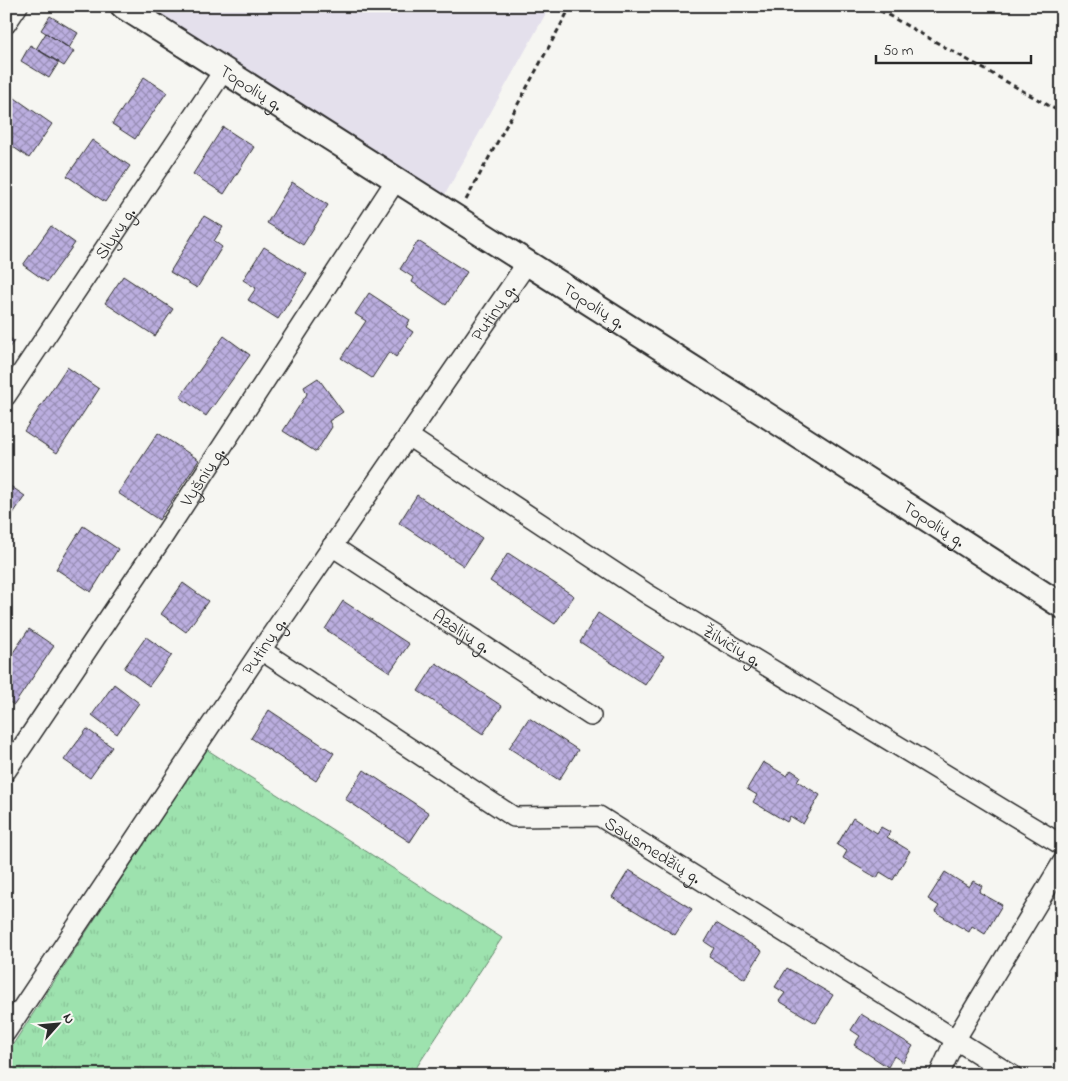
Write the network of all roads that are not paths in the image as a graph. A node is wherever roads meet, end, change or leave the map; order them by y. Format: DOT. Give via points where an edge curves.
graph roads {
  1 [pos="18,6"];
  2 [pos="123,6"];
  3 [pos="6,24"];
  4 [pos="224,70"];
  5 [pos="396,180"];
  6 [pos="528,263"];
  7 [pos="6,396"];
  8 [pos="408,436"];
  9 [pos="332,546"];
  10 [pos="1062,606"];
  11 [pos="261,650"];
  12 [pos="592,716"];
  13 [pos="6,771"];
  14 [pos="1062,845"];
  15 [pos="1062,863"];
  16 [pos="6,1032"];
  17 [pos="955,1040"];
  18 [pos="939,1075"];
  19 [pos="1012,1075"];
  1 -- 3 [label="street"];
  2 -- 4 [label="street, Topolių g."];
  4 -- 5 [label="street, Topolių g."];
  4 -- 7 [label="street, Slyvų g."];
  5 -- 6 [label="street, Topolių g."];
  5 -- 13 [label="street, Vyšnių g."];
  6 -- 8 [label="street, Putinų g."];
  6 -- 10 [label="street, Topolių g."];
  8 -- 9 [label="street, Putinų g."];
  8 -- 14 [label="street, Žilvičių g." via="648,595"];
  9 -- 11 [label="street, Putinų g."];
  9 -- 12 [label="street, Azalijų g."];
  11 -- 16 [label="street, Putinų g."];
  11 -- 17 [label="street, Sausmedžių g." via="514,817 599,816"];
  15 -- 17 [label="street"];
  17 -- 18 [label="street"];
  17 -- 19 [label="street, Sausmedžių g."];
}
